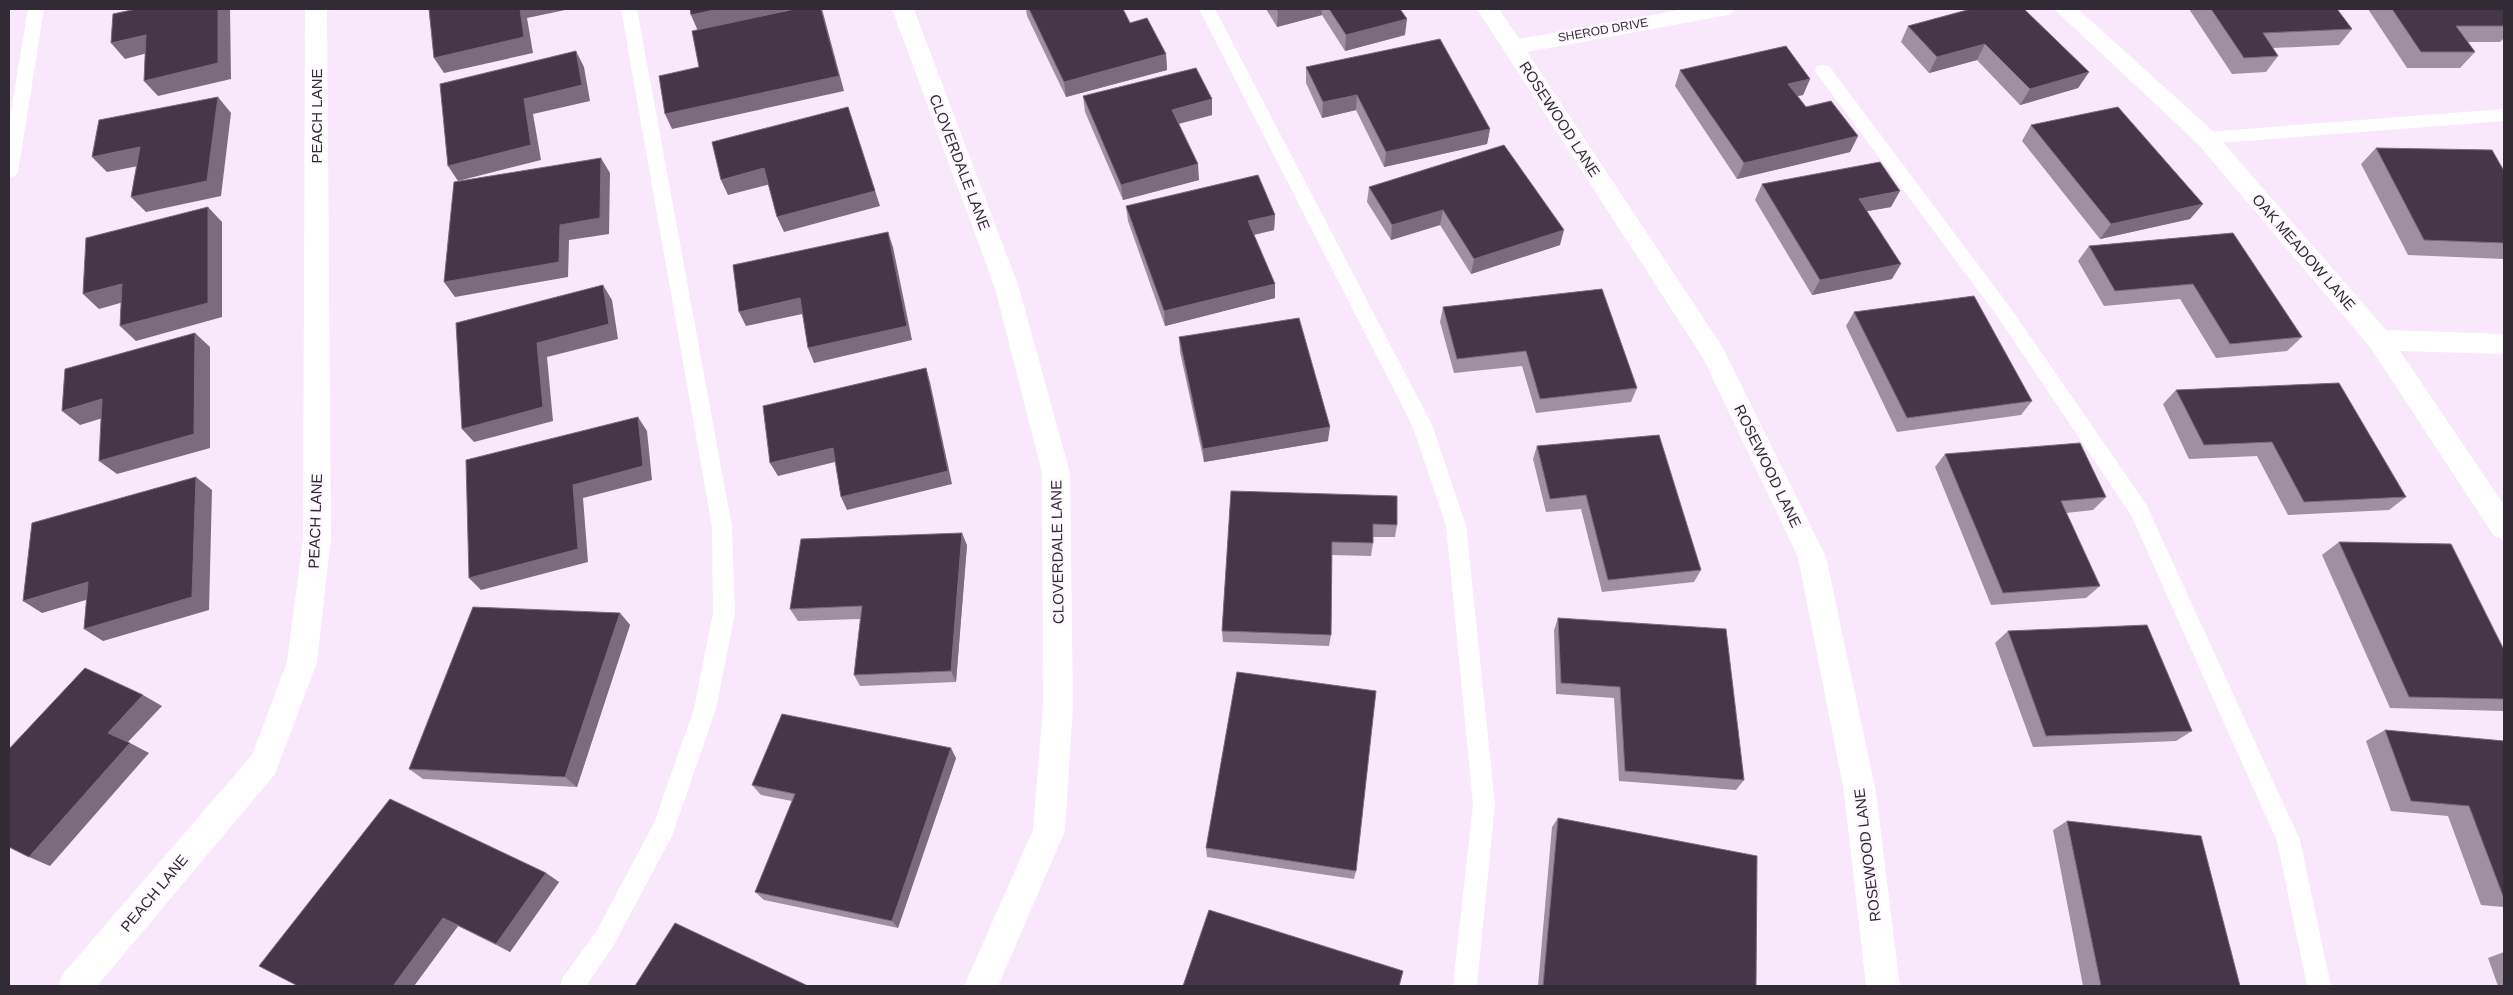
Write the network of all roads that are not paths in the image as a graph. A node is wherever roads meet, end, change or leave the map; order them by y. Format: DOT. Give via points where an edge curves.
graph roads {
  1 [pos="36,9"];
  2 [pos="316,9"];
  3 [pos="629,9"];
  4 [pos="902,9"];
  5 [pos="1207,9"];
  6 [pos="1488,9"];
  7 [pos="1723,9"];
  8 [pos="2065,9"];
  9 [pos="1513,47"];
  10 [pos="1823,70"];
  11 [pos="2504,115"];
  12 [pos="2206,138"];
  13 [pos="9,172"];
  14 [pos="2379,340"];
  15 [pos="2504,344"];
  16 [pos="2504,528"];
  17 [pos="75,986"];
  18 [pos="572,986"];
  19 [pos="981,986"];
  20 [pos="1464,986"];
  21 [pos="1883,986"];
  22 [pos="2319,986"];
  1 -- 13 [label="lane"];
  2 -- 17 [label="street, PEACH LANE" via="317,538 302,662 264,764"];
  3 -- 18 [label="lane" via="722,527 724,613 705,709 664,828 604,940"];
  4 -- 19 [label="street, CLOVERDALE LANE" via="1007,288 1056,473 1058,707 1049,831"];
  5 -- 20 [label="lane" via="1422,425 1456,525 1484,804"];
  6 -- 9 [label="street, ROSEWOOD LANE"];
  7 -- 9 [label="street, SHEROD DRIVE"];
  8 -- 12 [label="street, OAK MEADOW LANE"];
  9 -- 21 [label="street, ROSEWOOD LANE" via="1713,353 1812,557 1860,792"];
  10 -- 22 [label="lane" via="2006,315 2139,510 2288,840"];
  11 -- 12 [label="lane"];
  12 -- 14 [label="street, OAK MEADOW LANE"];
  14 -- 15 [label="street"];
  14 -- 16 [label="street, OAK MEADOW LANE"];
}
